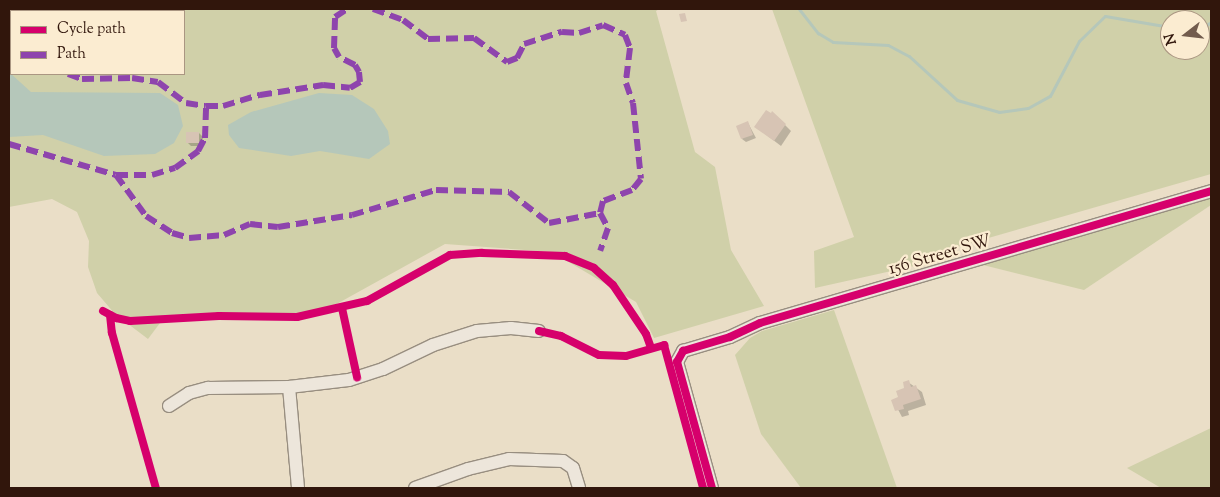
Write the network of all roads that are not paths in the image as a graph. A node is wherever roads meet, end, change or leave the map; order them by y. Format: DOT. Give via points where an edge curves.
graph roads {
  1 [pos="1211,191"];
  2 [pos="539,331"];
  3 [pos="289,387"];
  4 [pos="169,406"];
  5 [pos="298,488"];
  6 [pos="415,488"];
  7 [pos="579,488"];
  8 [pos="712,488"];
  1 -- 8 [label="street, 156 Street SW" via="760,323 730,337 679,353 677,362"];
  2 -- 3 [label="street" via="511,328 476,331 433,345 368,374"];
  3 -- 4 [label="street" via="208,388 189,393"];
  3 -- 5 [label="street"];
  6 -- 7 [label="street" via="495,461 546,460 569,464"];
}
